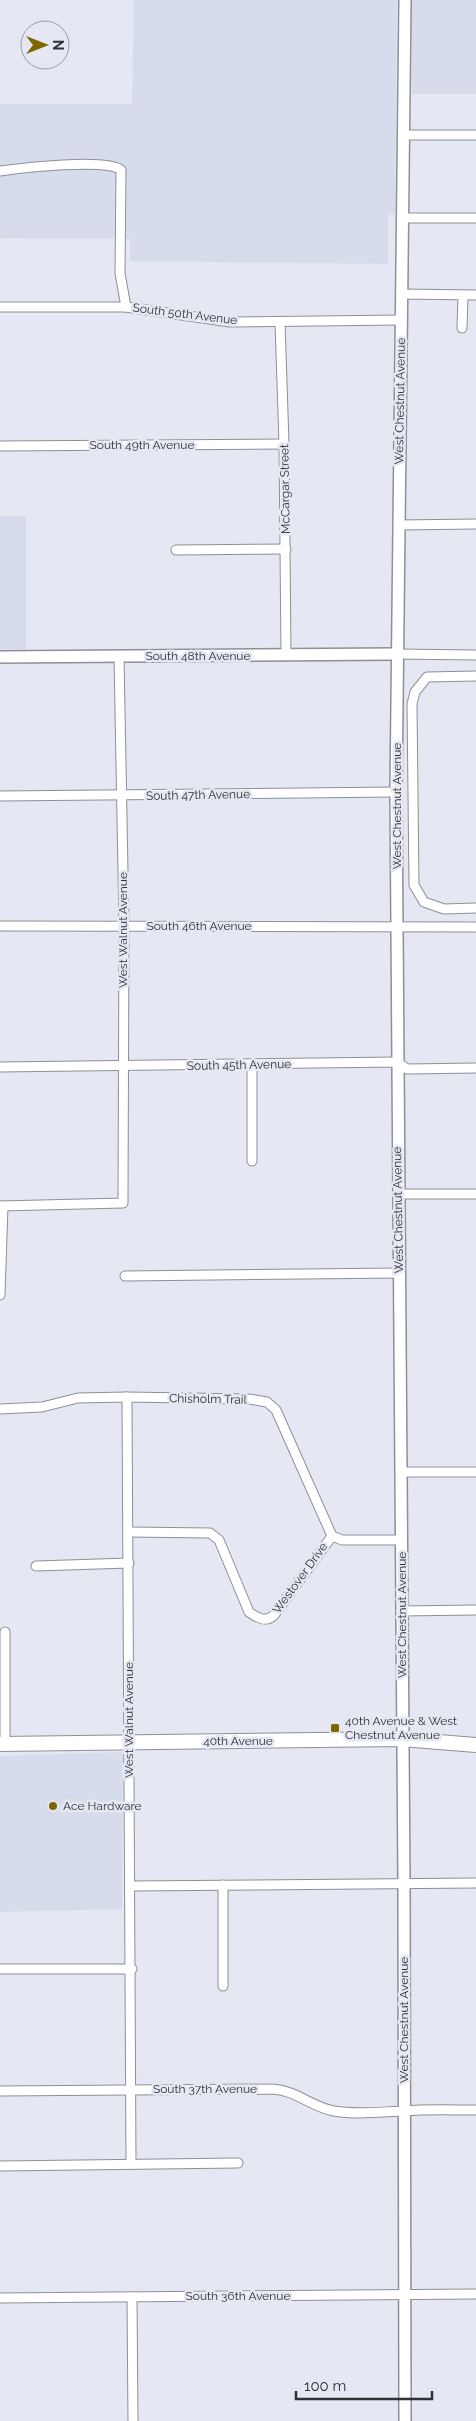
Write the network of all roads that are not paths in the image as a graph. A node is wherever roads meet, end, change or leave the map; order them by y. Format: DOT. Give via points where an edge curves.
graph roads {
  1 [pos="405,0"];
  2 [pos="403,135"];
  3 [pos="476,135"];
  4 [pos="0,171"];
  5 [pos="402,218"];
  6 [pos="476,218"];
  7 [pos="401,294"];
  8 [pos="463,295"];
  9 [pos="476,295"];
  10 [pos="0,307"];
  11 [pos="126,307"];
  12 [pos="401,320"];
  13 [pos="280,322"];
  14 [pos="462,328"];
  15 [pos="284,444"];
  16 [pos="0,446"];
  17 [pos="476,524"];
  18 [pos="398,525"];
  19 [pos="286,548"];
  20 [pos="176,550"];
  21 [pos="396,654"];
  22 [pos="476,655"];
  23 [pos="119,656"];
  24 [pos="286,656"];
  25 [pos="0,657"];
  26 [pos="476,676"];
  27 [pos="396,792"];
  28 [pos="122,795"];
  29 [pos="0,796"];
  30 [pos="476,908"];
  31 [pos="0,926"];
  32 [pos="124,926"];
  33 [pos="398,927"];
  34 [pos="476,927"];
  35 [pos="397,1062"];
  36 [pos="252,1065"];
  37 [pos="123,1066"];
  38 [pos="0,1067"];
  39 [pos="476,1068"];
  40 [pos="252,1160"];
  41 [pos="398,1194"];
  42 [pos="476,1194"];
  43 [pos="1,1206"];
  44 [pos="399,1273"];
  45 [pos="125,1276"];
  46 [pos="0,1295"];
  47 [pos="127,1397"];
  48 [pos="0,1409"];
  49 [pos="402,1472"];
  50 [pos="476,1472"];
  51 [pos="129,1532"];
  52 [pos="332,1536"];
  53 [pos="402,1540"];
  54 [pos="129,1563"];
  55 [pos="36,1566"];
  56 [pos="476,1610"];
  57 [pos="401,1611"];
  58 [pos="4,1632"];
  59 [pos="402,1740"];
  60 [pos="129,1741"];
  61 [pos="2,1744"];
  62 [pos="476,1745"];
  63 [pos="404,1883"];
  64 [pos="223,1884"];
  65 [pos="476,1884"];
  66 [pos="131,1886"];
  67 [pos="0,1969"];
  68 [pos="132,1969"];
  69 [pos="223,1986"];
  70 [pos="131,2089"];
  71 [pos="0,2091"];
  72 [pos="476,2110"];
  73 [pos="404,2111"];
  74 [pos="238,2163"];
  75 [pos="131,2164"];
  76 [pos="0,2166"];
  77 [pos="476,2294"];
  78 [pos="405,2295"];
  79 [pos="132,2297"];
  80 [pos="0,2298"];
  81 [pos="133,2421"];
  82 [pos="405,2421"];
  1 -- 2 [label="street, West Chestnut Avenue"];
  2 -- 3 [label="street"];
  2 -- 5 [label="street, West Chestnut Avenue"];
  4 -- 11 [label="street" via="43,166 110,166 121,170 120,273"];
  5 -- 6 [label="street"];
  5 -- 7 [label="street, West Chestnut Avenue"];
  7 -- 8 [label="street"];
  7 -- 12 [label="street, West Chestnut Avenue"];
  8 -- 9 [label="street"];
  8 -- 14 [label="street"];
  10 -- 11 [label="street, South 50th Avenue"];
  11 -- 13 [label="street, South 50th Avenue" via="230,322"];
  12 -- 13 [label="street, South 50th Avenue"];
  12 -- 18 [label="street, West Chestnut Avenue"];
  13 -- 15 [label="street, McCargar Street"];
  15 -- 16 [label="street, South 49th Avenue"];
  15 -- 19 [label="street, McCargar Street"];
  17 -- 18 [label="street"];
  18 -- 21 [label="street, West Chestnut Avenue"];
  19 -- 20 [label="street"];
  19 -- 24 [label="street, McCargar Street"];
  21 -- 22 [label="street"];
  21 -- 24 [label="street, South 48th Avenue"];
  21 -- 27 [label="street, West Chestnut Avenue"];
  23 -- 24 [label="street, South 48th Avenue"];
  23 -- 25 [label="street, South 48th Avenue"];
  23 -- 28 [label="street, West Walnut Avenue"];
  26 -- 30 [label="street" via="426,678 415,692 412,704 414,885 424,902 444,909"];
  27 -- 28 [label="street, South 47th Avenue"];
  27 -- 33 [label="street, West Chestnut Avenue"];
  28 -- 29 [label="street, South 47th Avenue"];
  28 -- 32 [label="street, West Walnut Avenue"];
  31 -- 32 [label="street, South 46th Avenue"];
  32 -- 33 [label="street, South 46th Avenue"];
  32 -- 37 [label="street, West Walnut Avenue"];
  33 -- 34 [label="street, South 46th Avenue"];
  33 -- 35 [label="street, West Chestnut Avenue"];
  35 -- 36 [label="street, South 45th Avenue"];
  35 -- 39 [label="street, South 45th Avenue" via="407,1069"];
  35 -- 41 [label="street, West Chestnut Avenue"];
  36 -- 37 [label="street, South 45th Avenue"];
  36 -- 40 [label="street"];
  37 -- 38 [label="street, South 45th Avenue"];
  37 -- 43 [label="street, West Walnut Avenue" via="123,1203"];
  41 -- 42 [label="street"];
  41 -- 44 [label="street, West Chestnut Avenue"];
  43 -- 46 [label="street"];
  44 -- 45 [label="street"];
  44 -- 49 [label="street, West Chestnut Avenue"];
  47 -- 48 [label="street, Chisholm Trail" via="78,1398 42,1407"];
  47 -- 51 [label="street, West Walnut Avenue"];
  47 -- 52 [label="street, Chisholm Trail" via="268,1402 276,1410"];
  49 -- 50 [label="street"];
  49 -- 53 [label="street, West Chestnut Avenue"];
  51 -- 52 [label="street, Westover Drive" via="210,1533 219,1540 250,1612 260,1619 274,1615"];
  51 -- 54 [label="street, West Walnut Avenue"];
  52 -- 53 [label="street, Westover Drive" via="342,1540"];
  53 -- 57 [label="street, West Chestnut Avenue"];
  54 -- 55 [label="street"];
  54 -- 60 [label="street, West Walnut Avenue"];
  56 -- 57 [label="street"];
  57 -- 59 [label="street, West Chestnut Avenue"];
  58 -- 61 [label="street"];
  59 -- 60 [label="main road, 40th Avenue"];
  59 -- 62 [label="main road, 40th Avenue"];
  59 -- 63 [label="street, West Chestnut Avenue"];
  60 -- 61 [label="main road, 40th Avenue"];
  60 -- 66 [label="street, West Walnut Avenue"];
  63 -- 64 [label="street"];
  63 -- 65 [label="street"];
  63 -- 73 [label="street, West Chestnut Avenue"];
  64 -- 66 [label="street"];
  64 -- 69 [label="street"];
  66 -- 68 [label="street, West Walnut Avenue"];
  67 -- 68 [label="street"];
  68 -- 70 [label="street, West Walnut Avenue"];
  70 -- 71 [label="street, South 37th Avenue"];
  70 -- 73 [label="street, South 37th Avenue" via="286,2090 335,2111 371,2114"];
  70 -- 75 [label="street, West Walnut Avenue"];
  72 -- 73 [label="street, South 37th Avenue"];
  73 -- 78 [label="street, West Chestnut Avenue"];
  74 -- 75 [label="street"];
  75 -- 76 [label="street"];
  77 -- 78 [label="street, South 36th Avenue"];
  78 -- 79 [label="street, South 36th Avenue"];
  78 -- 82 [label="street, West Chestnut Avenue"];
  79 -- 80 [label="street, South 36th Avenue"];
  79 -- 81 [label="street"];
}
